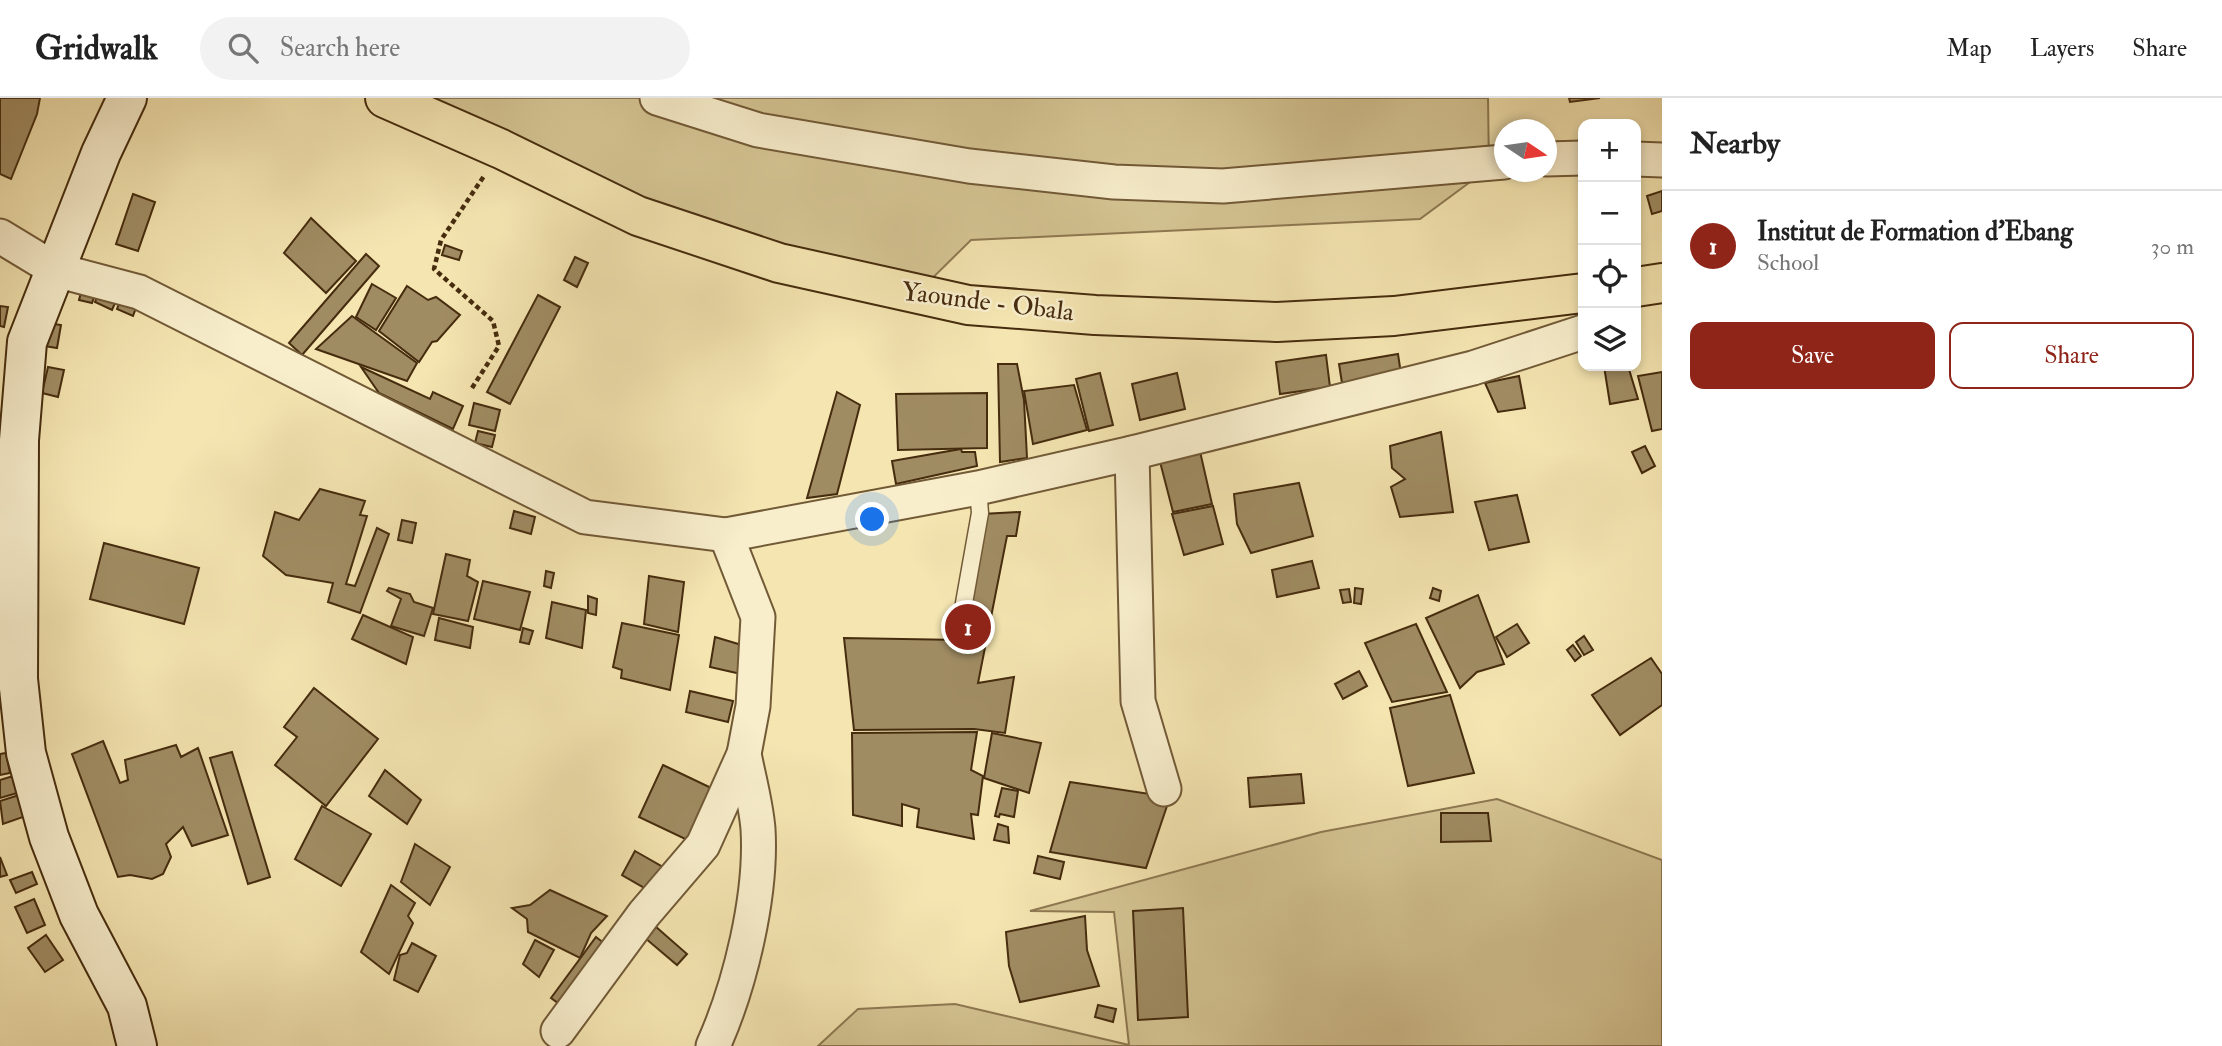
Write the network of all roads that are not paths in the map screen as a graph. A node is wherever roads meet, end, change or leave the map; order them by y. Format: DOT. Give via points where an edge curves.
graph roads {
  1 [pos="127,98"];
  2 [pos="385,98"];
  3 [pos="657,98"];
  4 [pos="1578,158"];
  5 [pos="1557,159"];
  6 [pos="1641,159"];
  7 [pos="1662,160"];
  8 [pos="1494,163"];
  9 [pos="0,236"];
  10 [pos="56,270"];
  11 [pos="1578,294"];
  12 [pos="1578,334"];
  13 [pos="1132,453"];
  14 [pos="9,487"];
  15 [pos="978,488"];
  16 [pos="726,535"];
  17 [pos="964,603"];
  18 [pos="744,754"];
  19 [pos="1164,789"];
  20 [pos="558,1031"];
  21 [pos="134,1045"];
  22 [pos="713,1046"];
  1 -- 10 [label="street"];
  2 -- 11 [label="highway, Yaounde - Obala" via="638,216 779,264 968,305 1277,322 1394,316"];
  3 -- 8 [label="street" via="758,130 969,166 1114,182 1223,186"];
  4 -- 5 [label="street"];
  6 -- 7 [label="street"];
  9 -- 10 [label="street"];
  10 -- 14 [label="street" via="27,342"];
  10 -- 16 [label="street" via="139,292 585,517"];
  12 -- 13 [label="street" via="1473,368"];
  13 -- 15 [label="street"];
  13 -- 19 [label="street" via="1138,701"];
  14 -- 21 [label="street" via="26,753 49,837 79,915 127,1006"];
  15 -- 16 [label="street"];
  15 -- 17 [label="lane" via="980,513"];
  16 -- 18 [label="street" via="758,617 753,706"];
  18 -- 20 [label="street" via="703,845 644,914"];
  18 -- 22 [label="street" via="758,830 751,921 726,1017"];
}
